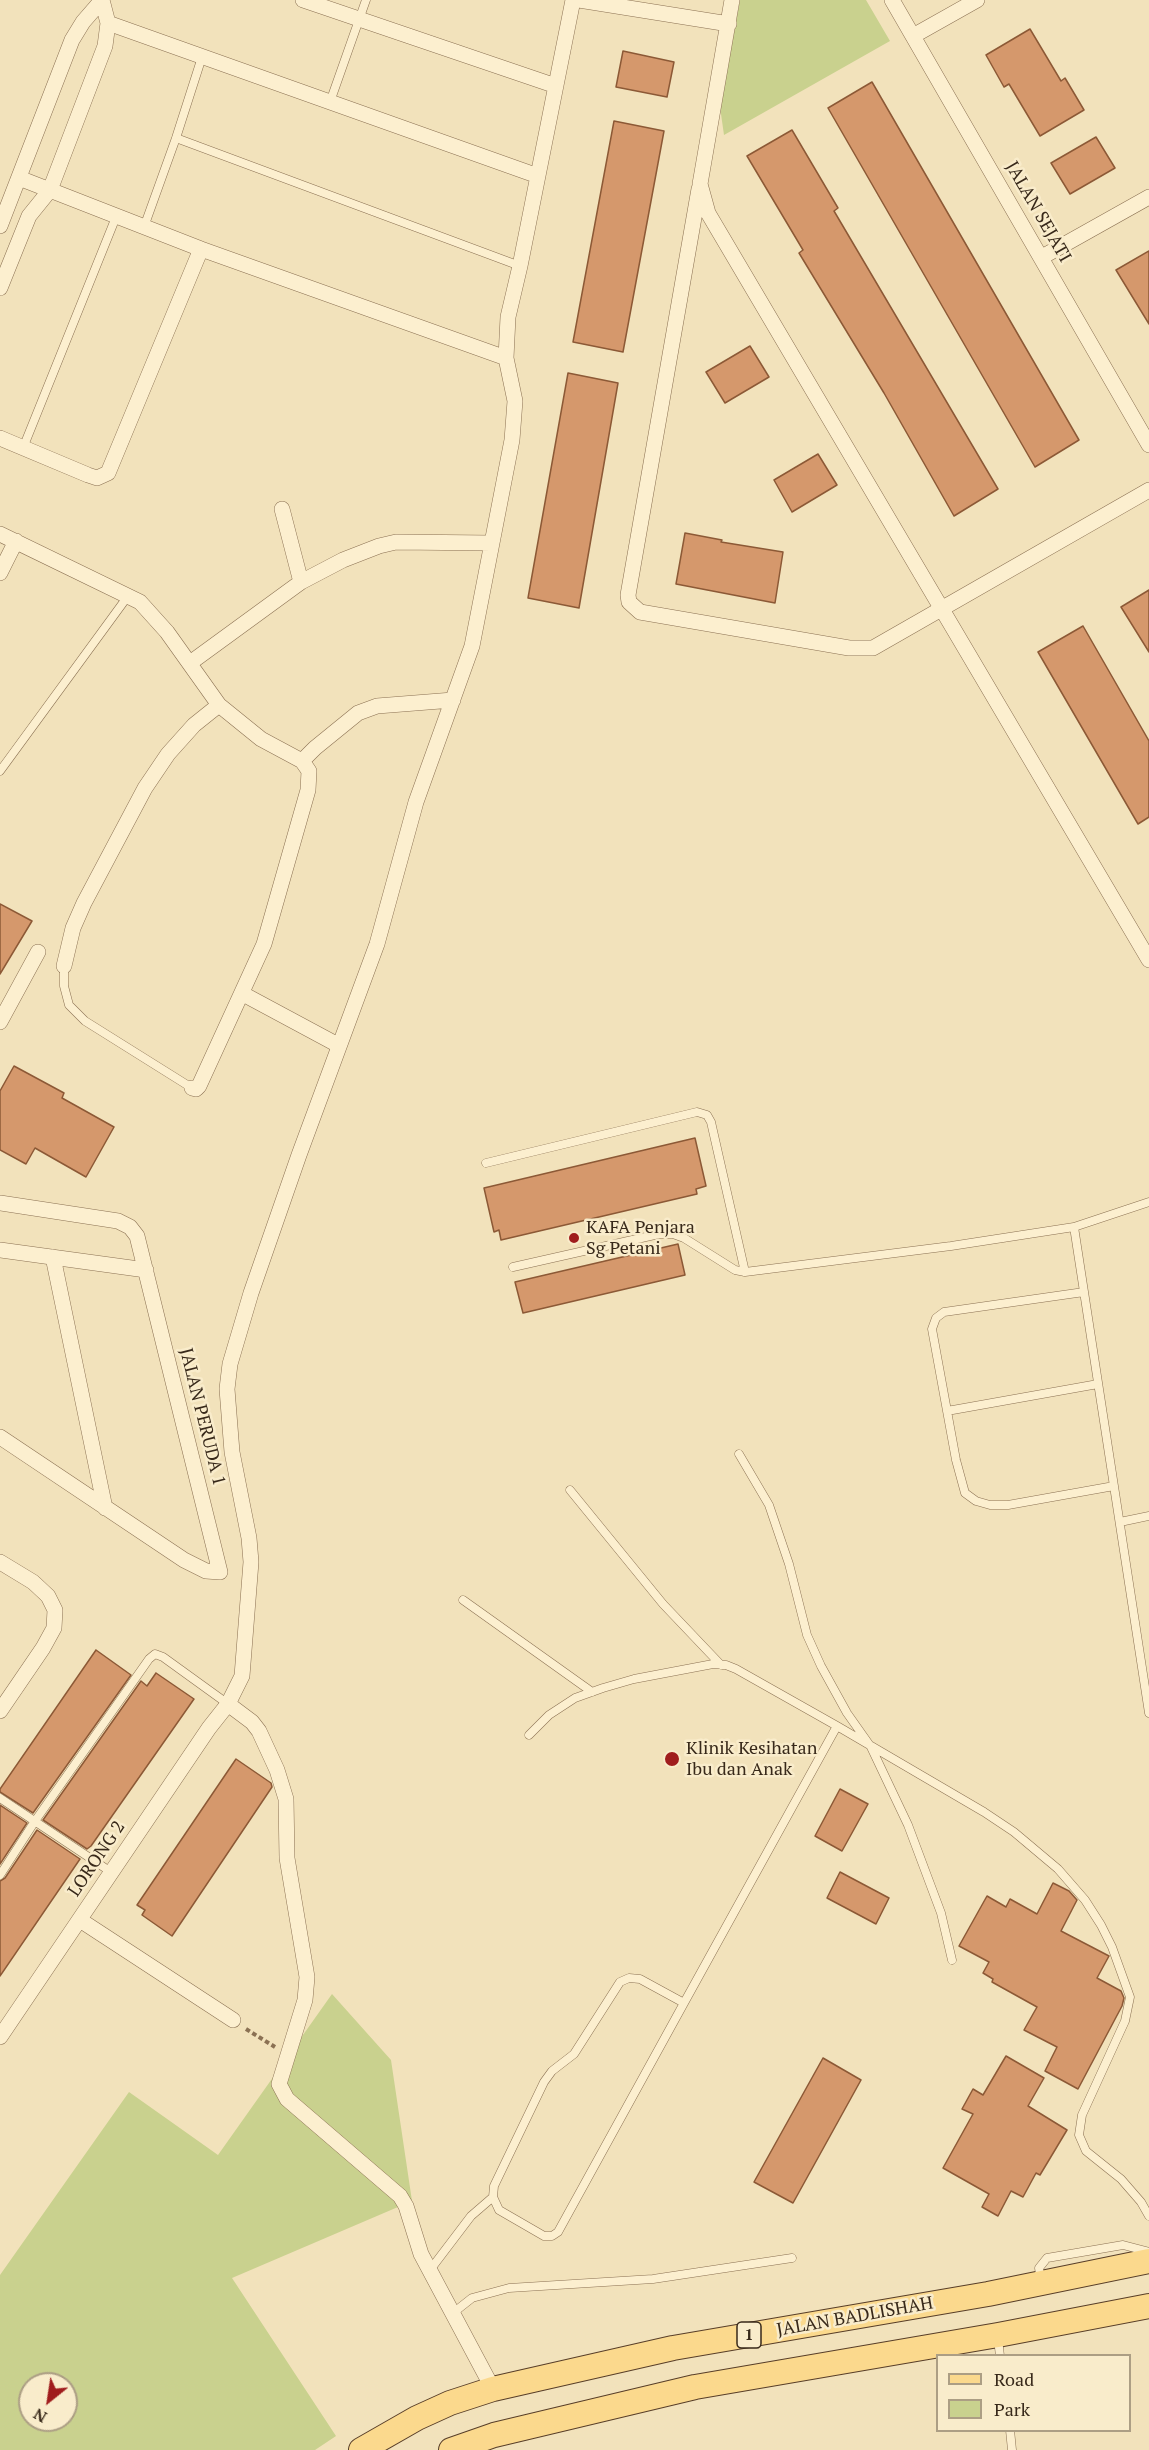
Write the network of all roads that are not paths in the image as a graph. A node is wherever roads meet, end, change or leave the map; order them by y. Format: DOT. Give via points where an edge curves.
graph roads {
  1 [pos="102,0"];
  2 [pos="303,0"];
  3 [pos="366,0"];
  4 [pos="573,0"];
  5 [pos="579,0"];
  6 [pos="732,0"];
  7 [pos="892,0"];
  8 [pos="977,0"];
  9 [pos="359,19"];
  10 [pos="108,23"];
  11 [pos="729,24"];
  12 [pos="913,36"];
  13 [pos="202,57"];
  14 [pos="556,86"];
  15 [pos="330,102"];
  16 [pos="176,138"];
  17 [pos="538,176"];
  18 [pos="19,178"];
  19 [pos="700,184"];
  20 [pos="50,190"];
  21 [pos="1149,197"];
  22 [pos="116,217"];
  23 [pos="0,226"];
  24 [pos="144,227"];
  25 [pos="201,249"];
  26 [pos="1042,258"];
  27 [pos="520,266"];
  28 [pos="0,288"];
  29 [pos="506,358"];
  30 [pos="0,438"];
  31 [pos="1149,445"];
  32 [pos="23,448"];
  33 [pos="1149,490"];
  34 [pos="282,509"];
  35 [pos="0,534"];
  36 [pos="16,541"];
  37 [pos="491,543"];
  38 [pos="0,573"];
  39 [pos="301,582"];
  40 [pos="128,596"];
  41 [pos="943,609"];
  42 [pos="190,663"];
  43 [pos="453,700"];
  44 [pos="219,705"];
  45 [pos="303,761"];
  46 [pos="0,771"];
  47 [pos="38,952"];
  48 [pos="1149,960"];
  49 [pos="64,966"];
  50 [pos="243,994"];
  51 [pos="0,1022"];
  52 [pos="338,1045"];
  53 [pos="192,1088"];
  54 [pos="486,1163"];
  55 [pos="1149,1202"];
  56 [pos="0,1203"];
  57 [pos="1074,1227"];
  58 [pos="0,1250"];
  59 [pos="53,1257"];
  60 [pos="513,1267"];
  61 [pos="146,1270"];
  62 [pos="745,1272"];
  63 [pos="1084,1292"];
  64 [pos="1098,1384"];
  65 [pos="947,1411"];
  66 [pos="0,1437"];
  67 [pos="739,1454"];
  68 [pos="1114,1486"];
  69 [pos="570,1490"];
  70 [pos="105,1508"];
  71 [pos="1149,1516"];
  72 [pos="1120,1522"];
  73 [pos="0,1562"];
  74 [pos="463,1600"];
  75 [pos="720,1665"];
  76 [pos="592,1692"];
  77 [pos="228,1704"];
  78 [pos="0,1711"];
  79 [pos="1149,1713"];
  80 [pos="837,1726"];
  81 [pos="529,1735"];
  82 [pos="871,1747"];
  83 [pos="0,1798"];
  84 [pos="35,1821"];
  85 [pos="111,1872"];
  86 [pos="0,1875"];
  87 [pos="80,1920"];
  88 [pos="952,1960"];
  89 [pos="684,2003"];
  90 [pos="233,2020"];
  91 [pos="0,2037"];
  92 [pos="493,2197"];
  93 [pos="1149,2216"];
  94 [pos="1149,2253"];
  95 [pos="792,2258"];
  96 [pos="1149,2261"];
  97 [pos="430,2270"];
  98 [pos="1041,2283"];
  99 [pos="1149,2306"];
  100 [pos="453,2313"];
  101 [pos="999,2345"];
  102 [pos="493,2389"];
  103 [pos="1010,2432"];
  104 [pos="497,2443"];
  105 [pos="361,2450"];
  106 [pos="452,2450"];
  107 [pos="1012,2450"];
  1 -- 10 [label="street"];
  1 -- 18 [label="street" via="72,40"];
  2 -- 9 [label="street"];
  3 -- 9 [label="lane"];
  4 -- 14 [label="street"];
  5 -- 11 [label="street"];
  6 -- 11 [label="street"];
  7 -- 12 [label="street, JALAN SEJATI"];
  8 -- 12 [label="street"];
  9 -- 14 [label="street"];
  9 -- 15 [label="lane"];
  10 -- 13 [label="street"];
  10 -- 20 [label="street" via="105,46"];
  11 -- 19 [label="street"];
  12 -- 26 [label="street, JALAN SEJATI"];
  13 -- 15 [label="street"];
  13 -- 16 [label="lane"];
  14 -- 17 [label="street"];
  15 -- 17 [label="street"];
  16 -- 24 [label="lane"];
  16 -- 27 [label="lane"];
  17 -- 27 [label="street"];
  18 -- 20 [label="street"];
  18 -- 23 [label="street"];
  19 -- 41 [label="street" via="708,213 722,238"];
  19 -- 41 [label="street" via="629,602 640,612 863,649 883,643"];
  20 -- 22 [label="street"];
  20 -- 28 [label="street" via="29,216"];
  21 -- 26 [label="street"];
  22 -- 24 [label="street"];
  22 -- 32 [label="lane"];
  24 -- 25 [label="street"];
  25 -- 29 [label="street"];
  25 -- 32 [label="street" via="108,473 97,478 88,476"];
  26 -- 31 [label="street, JALAN SEJATI"];
  27 -- 29 [label="street" via="508,317"];
  29 -- 37 [label="street" via="515,401 512,440"];
  30 -- 32 [label="street"];
  33 -- 41 [label="street"];
  34 -- 39 [label="street"];
  35 -- 36 [label="street"];
  36 -- 38 [label="street"];
  36 -- 40 [label="street"];
  37 -- 39 [label="street" via="396,542 343,560"];
  37 -- 43 [label="street" via="472,646"];
  39 -- 42 [label="street"];
  40 -- 42 [label="street" via="148,610"];
  40 -- 46 [label="lane"];
  41 -- 48 [label="street"];
  42 -- 44 [label="street"];
  43 -- 45 [label="street" via="377,706 358,713"];
  43 -- 52 [label="street" via="416,802 377,944"];
  44 -- 45 [label="street" via="261,739"];
  44 -- 49 [label="street" via="180,739 145,788 84,903"];
  45 -- 50 [label="street" via="309,771 308,790 264,944"];
  47 -- 51 [label="street"];
  49 -- 53 [label="lane" via="69,1005 85,1021"];
  50 -- 52 [label="street"];
  50 -- 53 [label="street" via="199,1086"];
  52 -- 77 [label="street" via="251,1293 228,1376 232,1452 250,1549 242,1676"];
  54 -- 62 [label="lane" via="698,1112 707,1115"];
  55 -- 57 [label="lane"];
  56 -- 61 [label="street, JALAN PERUDA 1" via="117,1221 137,1236"];
  57 -- 62 [label="lane"];
  57 -- 63 [label="lane"];
  58 -- 59 [label="street"];
  59 -- 61 [label="street"];
  59 -- 70 [label="street"];
  60 -- 62 [label="lane" via="673,1234"];
  61 -- 70 [label="street, JALAN PERUDA 1" via="220,1572 206,1571 184,1560"];
  63 -- 64 [label="lane"];
  63 -- 65 [label="lane" via="944,1312 936,1318 932,1329"];
  64 -- 65 [label="lane"];
  64 -- 68 [label="lane"];
  65 -- 68 [label="lane" via="965,1493 976,1502 1008,1505"];
  66 -- 70 [label="street"];
  67 -- 82 [label="lane" via="769,1505 807,1635 847,1713"];
  68 -- 72 [label="lane"];
  69 -- 75 [label="lane" via="663,1604"];
  71 -- 72 [label="lane"];
  72 -- 79 [label="lane"];
  73 -- 78 [label="street" via="33,1582 48,1596 55,1610 54,1628"];
  74 -- 76 [label="lane"];
  75 -- 76 [label="lane" via="634,1679"];
  75 -- 80 [label="lane" via="736,1669"];
  76 -- 81 [label="lane" via="549,1715"];
  77 -- 84 [label="lane" via="155,1654"];
  77 -- 85 [label="street, LORONG 2"];
  77 -- 97 [label="street" via="259,1731 286,1799 289,1870 307,1977 305,2000 279,2084 287,2099 400,2196"];
  80 -- 82 [label="lane"];
  80 -- 89 [label="lane"];
  82 -- 88 [label="lane" via="908,1825 941,1913"];
  82 -- 93 [label="lane" via="1022,1838 1058,1869 1101,1925 1130,1997 1129,2008 1082,2115 1079,2135 1086,2151 1121,2179"];
  83 -- 84 [label="lane"];
  84 -- 85 [label="lane"];
  84 -- 86 [label="lane"];
  85 -- 87 [label="street, LORONG 2"];
  87 -- 90 [label="street"];
  87 -- 91 [label="street, LORONG 2"];
  89 -- 92 [label="lane" via="640,1979 629,1978 620,1983 574,2054 544,2082 494,2186"];
  89 -- 92 [label="lane" via="558,2232 544,2236 508,2217"];
  92 -- 97 [label="lane" via="471,2216"];
  94 -- 98 [label="lane" via="1123,2246 1047,2258 1039,2268"];
  95 -- 100 [label="lane" via="653,2279 509,2288 472,2298"];
  96 -- 98 [label="main road, JALAN BADLISHAH / 1"];
  97 -- 100 [label="street"];
  98 -- 102 [label="main road, JALAN BADLISHAH / 1" via="673,2348"];
  99 -- 101 [label="main road, 1"];
  100 -- 102 [label="street"];
  101 -- 104 [label="main road, 1" via="695,2387"];
  102 -- 105 [label="main road, JALAN BADLISHAH / 1" via="425,2414"];
  103 -- 107 [label="lane"];
  104 -- 106 [label="main road, 1"];
}
